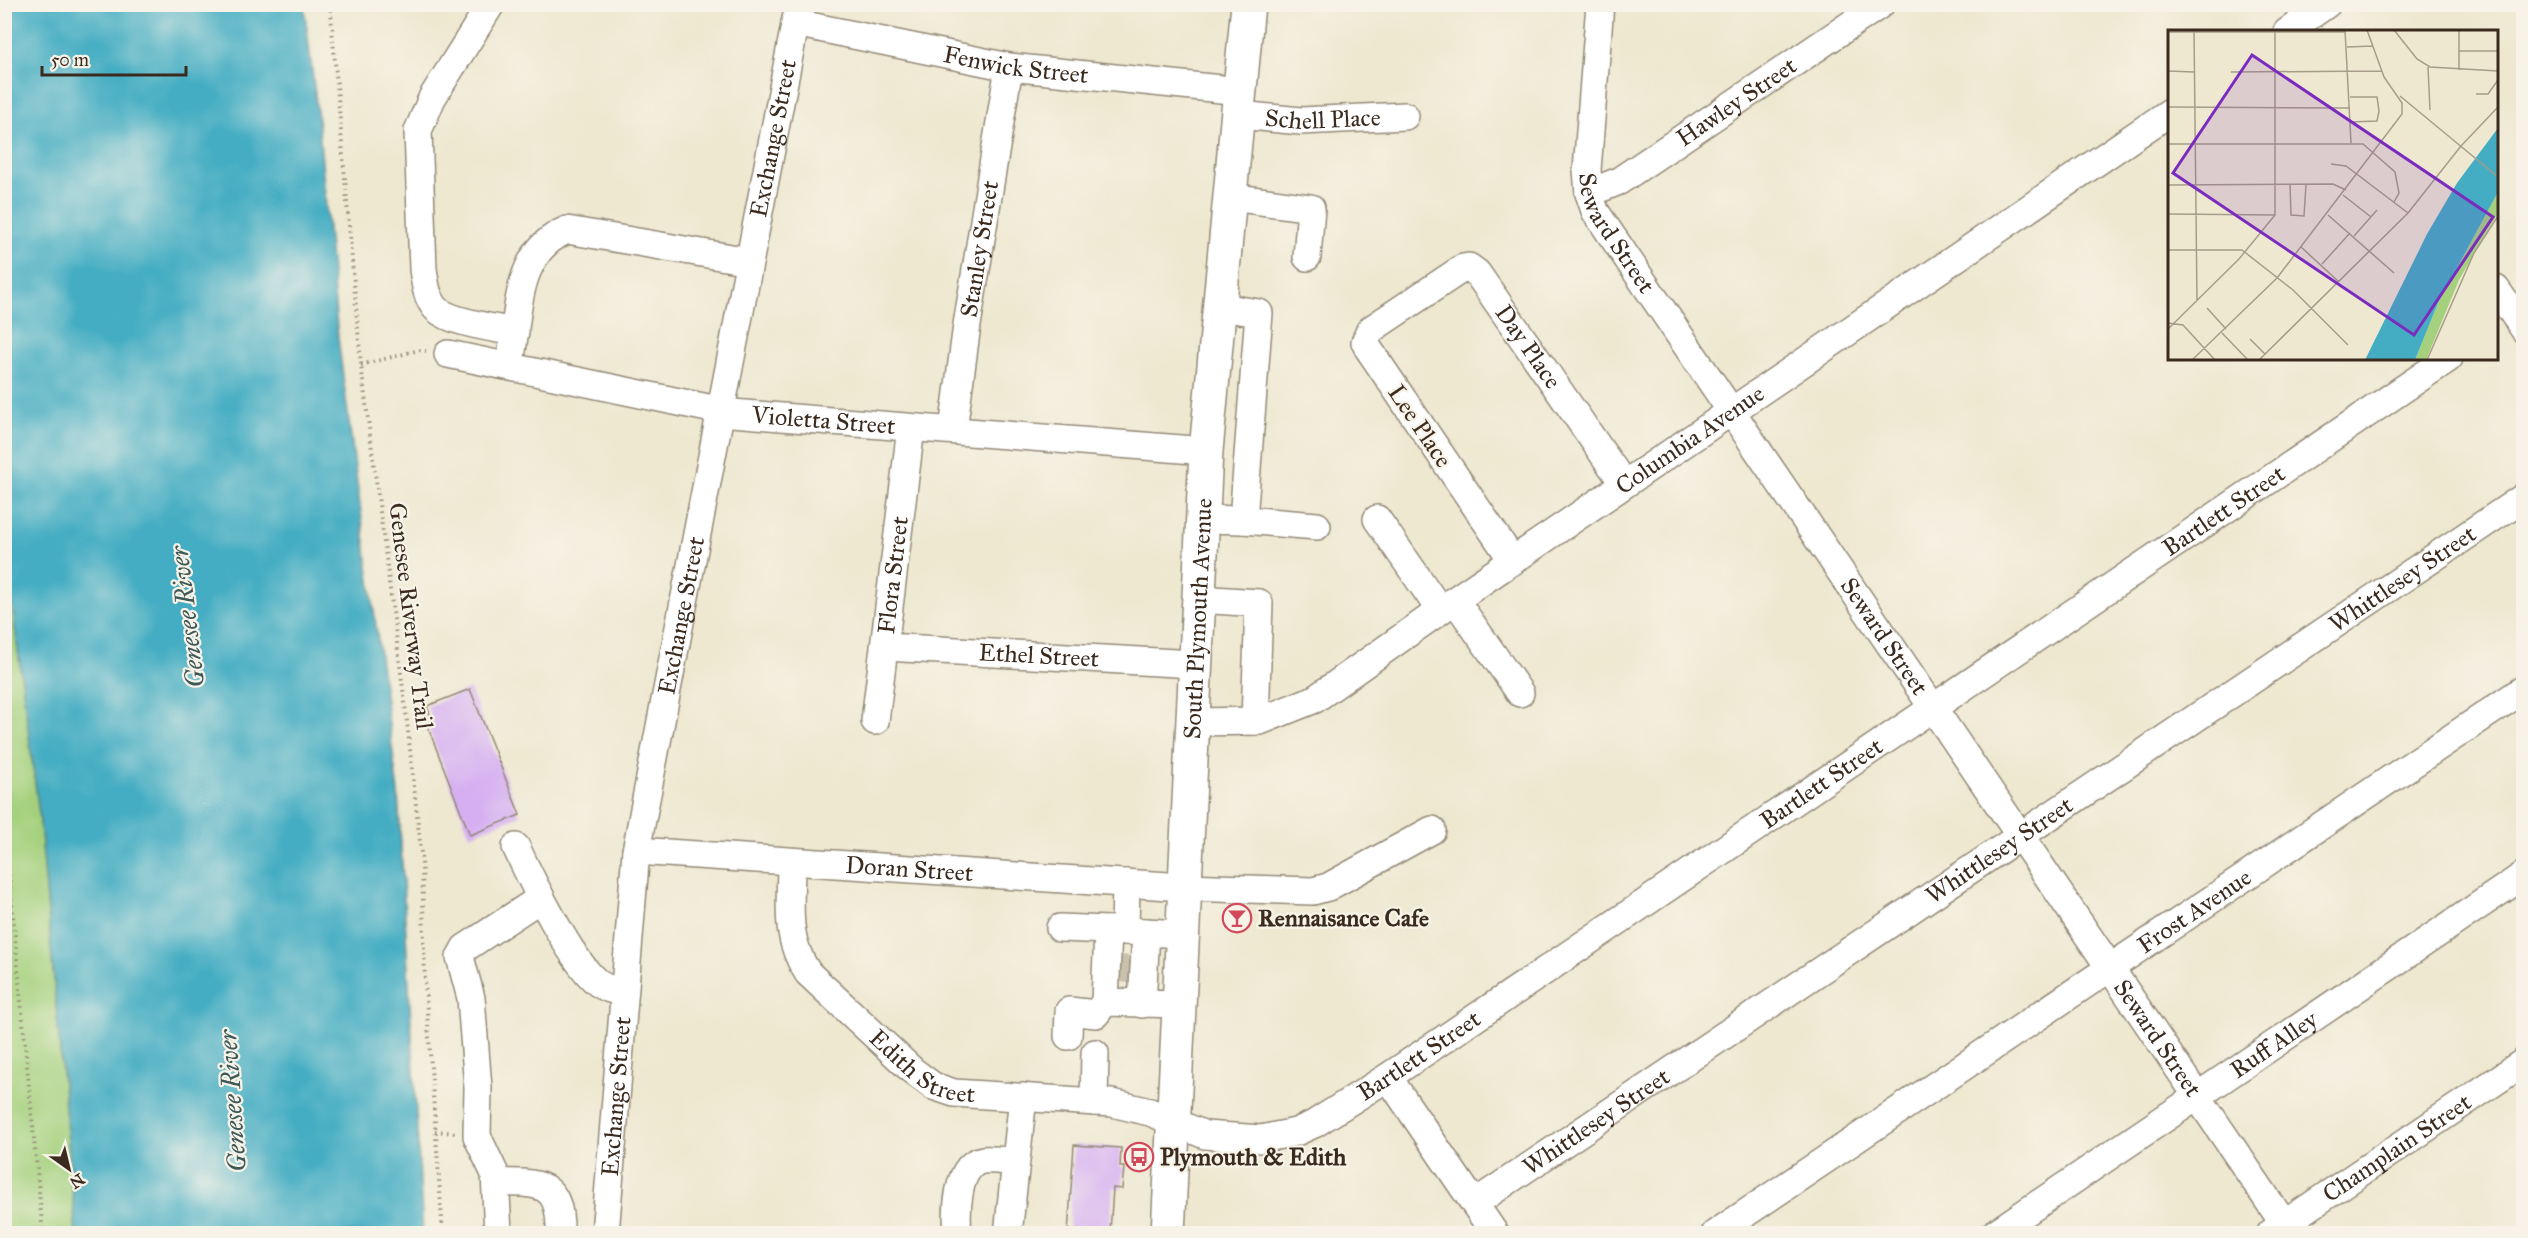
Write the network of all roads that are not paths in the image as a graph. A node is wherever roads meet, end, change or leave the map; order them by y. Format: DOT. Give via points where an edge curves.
graph roads {
  1 [pos="491,4"];
  2 [pos="1248,4"];
  3 [pos="1600,4"];
  4 [pos="1881,4"];
  5 [pos="797,14"];
  6 [pos="2314,14"];
  7 [pos="2290,30"];
  8 [pos="1009,67"];
  9 [pos="1240,103"];
  10 [pos="2168,113"];
  11 [pos="1405,116"];
  12 [pos="1589,193"];
  13 [pos="1231,197"];
  14 [pos="1307,257"];
  15 [pos="749,261"];
  16 [pos="2498,292"];
  17 [pos="1412,302"];
  18 [pos="1220,307"];
  19 [pos="2514,319"];
  20 [pos="515,332"];
  21 [pos="448,354"];
  22 [pos="2446,360"];
  23 [pos="510,367"];
  24 [pos="720,411"];
  25 [pos="1731,412"];
  26 [pos="912,428"];
  27 [pos="953,430"];
  28 [pos="1206,451"];
  29 [pos="1624,484"];
  30 [pos="2523,497"];
  31 [pos="1202,519"];
  32 [pos="1377,519"];
  33 [pos="1243,520"];
  34 [pos="1317,526"];
  35 [pos="1512,561"];
  36 [pos="1198,599"];
  37 [pos="1448,605"];
  38 [pos="885,647"];
  39 [pos="1194,664"];
  40 [pos="2523,689"];
  41 [pos="1520,693"];
  42 [pos="1933,708"];
  43 [pos="1255,721"];
  44 [pos="875,722"];
  45 [pos="1193,722"];
  46 [pos="1432,830"];
  47 [pos="2021,838"];
  48 [pos="516,847"];
  49 [pos="636,851"];
  50 [pos="791,863"];
  51 [pos="2523,875"];
  52 [pos="1126,883"];
  53 [pos="1184,887"];
  54 [pos="541,898"];
  55 [pos="1060,928"];
  56 [pos="1126,931"];
  57 [pos="1182,934"];
  58 [pos="2110,968"];
  59 [pos="1125,969"];
  60 [pos="624,992"];
  61 [pos="1105,1002"];
  62 [pos="1142,1004"];
  63 [pos="1179,1004"];
  64 [pos="1068,1036"];
  65 [pos="1095,1053"];
  66 [pos="2523,1062"];
  67 [pos="1388,1077"];
  68 [pos="2198,1095"];
  69 [pos="1023,1097"];
  70 [pos="1094,1101"];
  71 [pos="1174,1122"];
  72 [pos="1015,1162"];
  73 [pos="496,1183"];
  74 [pos="1475,1203"];
  75 [pos="2282,1230"];
  76 [pos="1491,1232"];
  77 [pos="498,1233"];
  78 [pos="560,1233"];
  79 [pos="605,1233"];
  80 [pos="958,1233"];
  81 [pos="1008,1233"];
  82 [pos="1168,1233"];
  83 [pos="1715,1233"];
  84 [pos="1994,1233"];
  1 -- 20 [label="street" via="432,98 418,131 423,269 426,290 435,308 474,324"];
  2 -- 9 [label="main road, South Plymouth Avenue"];
  3 -- 12 [label="street, Seward Street" via="1587,170"];
  4 -- 12 [label="street, Hawley Street" via="1619,181"];
  5 -- 8 [label="street, Fenwick Street"];
  5 -- 15 [label="street, Exchange Street"];
  6 -- 7 [label="street"];
  8 -- 9 [label="street, Fenwick Street"];
  8 -- 27 [label="street, Stanley Street"];
  9 -- 11 [label="street, Schell Place" via="1301,121"];
  9 -- 13 [label="main road, South Plymouth Avenue"];
  10 -- 25 [label="street, Columbia Avenue"];
  12 -- 25 [label="street, Seward Street" via="1601,220"];
  13 -- 14 [label="street" via="1311,208"];
  13 -- 18 [label="main road, South Plymouth Avenue"];
  15 -- 20 [label="street" via="567,230 552,236 538,249 525,273"];
  15 -- 24 [label="street, Exchange Street"];
  16 -- 19 [label="street"];
  17 -- 29 [label="street, Day Place" via="1463,268 1478,273"];
  17 -- 35 [label="street, Lee Place" via="1370,330 1365,342"];
  18 -- 28 [label="main road, South Plymouth Avenue"];
  18 -- 33 [label="street" via="1259,313"];
  20 -- 23 [label="street"];
  21 -- 23 [label="street, Violetta Street"];
  22 -- 42 [label="street, Bartlett Street"];
  23 -- 24 [label="street, Violetta Street"];
  24 -- 26 [label="street, Violetta Street"];
  24 -- 49 [label="street, Exchange Street"];
  25 -- 29 [label="street, Columbia Avenue"];
  25 -- 42 [label="street, Seward Street"];
  26 -- 27 [label="street, Violetta Street"];
  26 -- 38 [label="street, Flora Street"];
  27 -- 28 [label="street, Violetta Street"];
  28 -- 31 [label="main road, South Plymouth Avenue"];
  29 -- 35 [label="street, Columbia Avenue"];
  30 -- 47 [label="street, Whittlesey Street"];
  31 -- 33 [label="street"];
  31 -- 36 [label="main road, South Plymouth Avenue"];
  32 -- 37 [label="street"];
  33 -- 34 [label="street"];
  35 -- 37 [label="street, Columbia Avenue"];
  36 -- 39 [label="main road, South Plymouth Avenue"];
  36 -- 43 [label="street" via="1259,603"];
  37 -- 41 [label="street"];
  37 -- 43 [label="street, Columbia Avenue" via="1315,699"];
  38 -- 39 [label="street, Ethel Street"];
  38 -- 44 [label="street, Flora Street"];
  39 -- 45 [label="main road, South Plymouth Avenue"];
  40 -- 58 [label="street, Frost Avenue"];
  42 -- 47 [label="street, Seward Street"];
  42 -- 67 [label="street, Bartlett Street"];
  43 -- 45 [label="street, Columbia Avenue"];
  45 -- 53 [label="main road, South Plymouth Avenue"];
  46 -- 53 [label="street, Doran Street" via="1320,890"];
  47 -- 58 [label="street, Seward Street"];
  47 -- 74 [label="street, Whittlesey Street"];
  48 -- 54 [label="street"];
  49 -- 50 [label="street, Doran Street"];
  49 -- 60 [label="street, Exchange Street"];
  50 -- 52 [label="street, Doran Street"];
  50 -- 69 [label="street, Edith Street" via="791,930 796,955 808,973 933,1086 954,1093"];
  51 -- 68 [label="street, Ruff Alley"];
  52 -- 53 [label="street, Doran Street"];
  52 -- 56 [label="street"];
  53 -- 57 [label="main road, South Plymouth Avenue"];
  54 -- 60 [label="street" via="590,976 602,986"];
  54 -- 73 [label="street" via="465,948 460,957 471,998 478,1088 477,1136"];
  55 -- 56 [label="street"];
  56 -- 57 [label="street"];
  56 -- 59 [label="street"];
  56 -- 59 [label="street"];
  57 -- 63 [label="main road, South Plymouth Avenue"];
  58 -- 68 [label="street, Seward Street"];
  58 -- 83 [label="street, Frost Avenue"];
  59 -- 61 [label="street"];
  59 -- 62 [label="street"];
  60 -- 79 [label="street, Exchange Street"];
  61 -- 62 [label="street"];
  61 -- 64 [label="street" via="1096,1014 1069,1011"];
  62 -- 63 [label="street"];
  63 -- 71 [label="main road, South Plymouth Avenue"];
  65 -- 70 [label="street"];
  66 -- 75 [label="street, Champlain Street"];
  67 -- 71 [label="street, Bartlett Street" via="1314,1124 1280,1137 1242,1140 1205,1136"];
  67 -- 74 [label="street"];
  68 -- 75 [label="street, Seward Street"];
  68 -- 84 [label="street, Ruff Alley"];
  69 -- 70 [label="street, Edith Street"];
  69 -- 72 [label="street"];
  70 -- 71 [label="street, Edith Street" via="1131,1106"];
  71 -- 82 [label="main road, South Plymouth Avenue"];
  72 -- 80 [label="street" via="981,1160 966,1170 961,1182"];
  72 -- 81 [label="street"];
  73 -- 77 [label="street"];
  73 -- 78 [label="street" via="534,1184 549,1191 560,1209"];
  74 -- 76 [label="street"];
}
